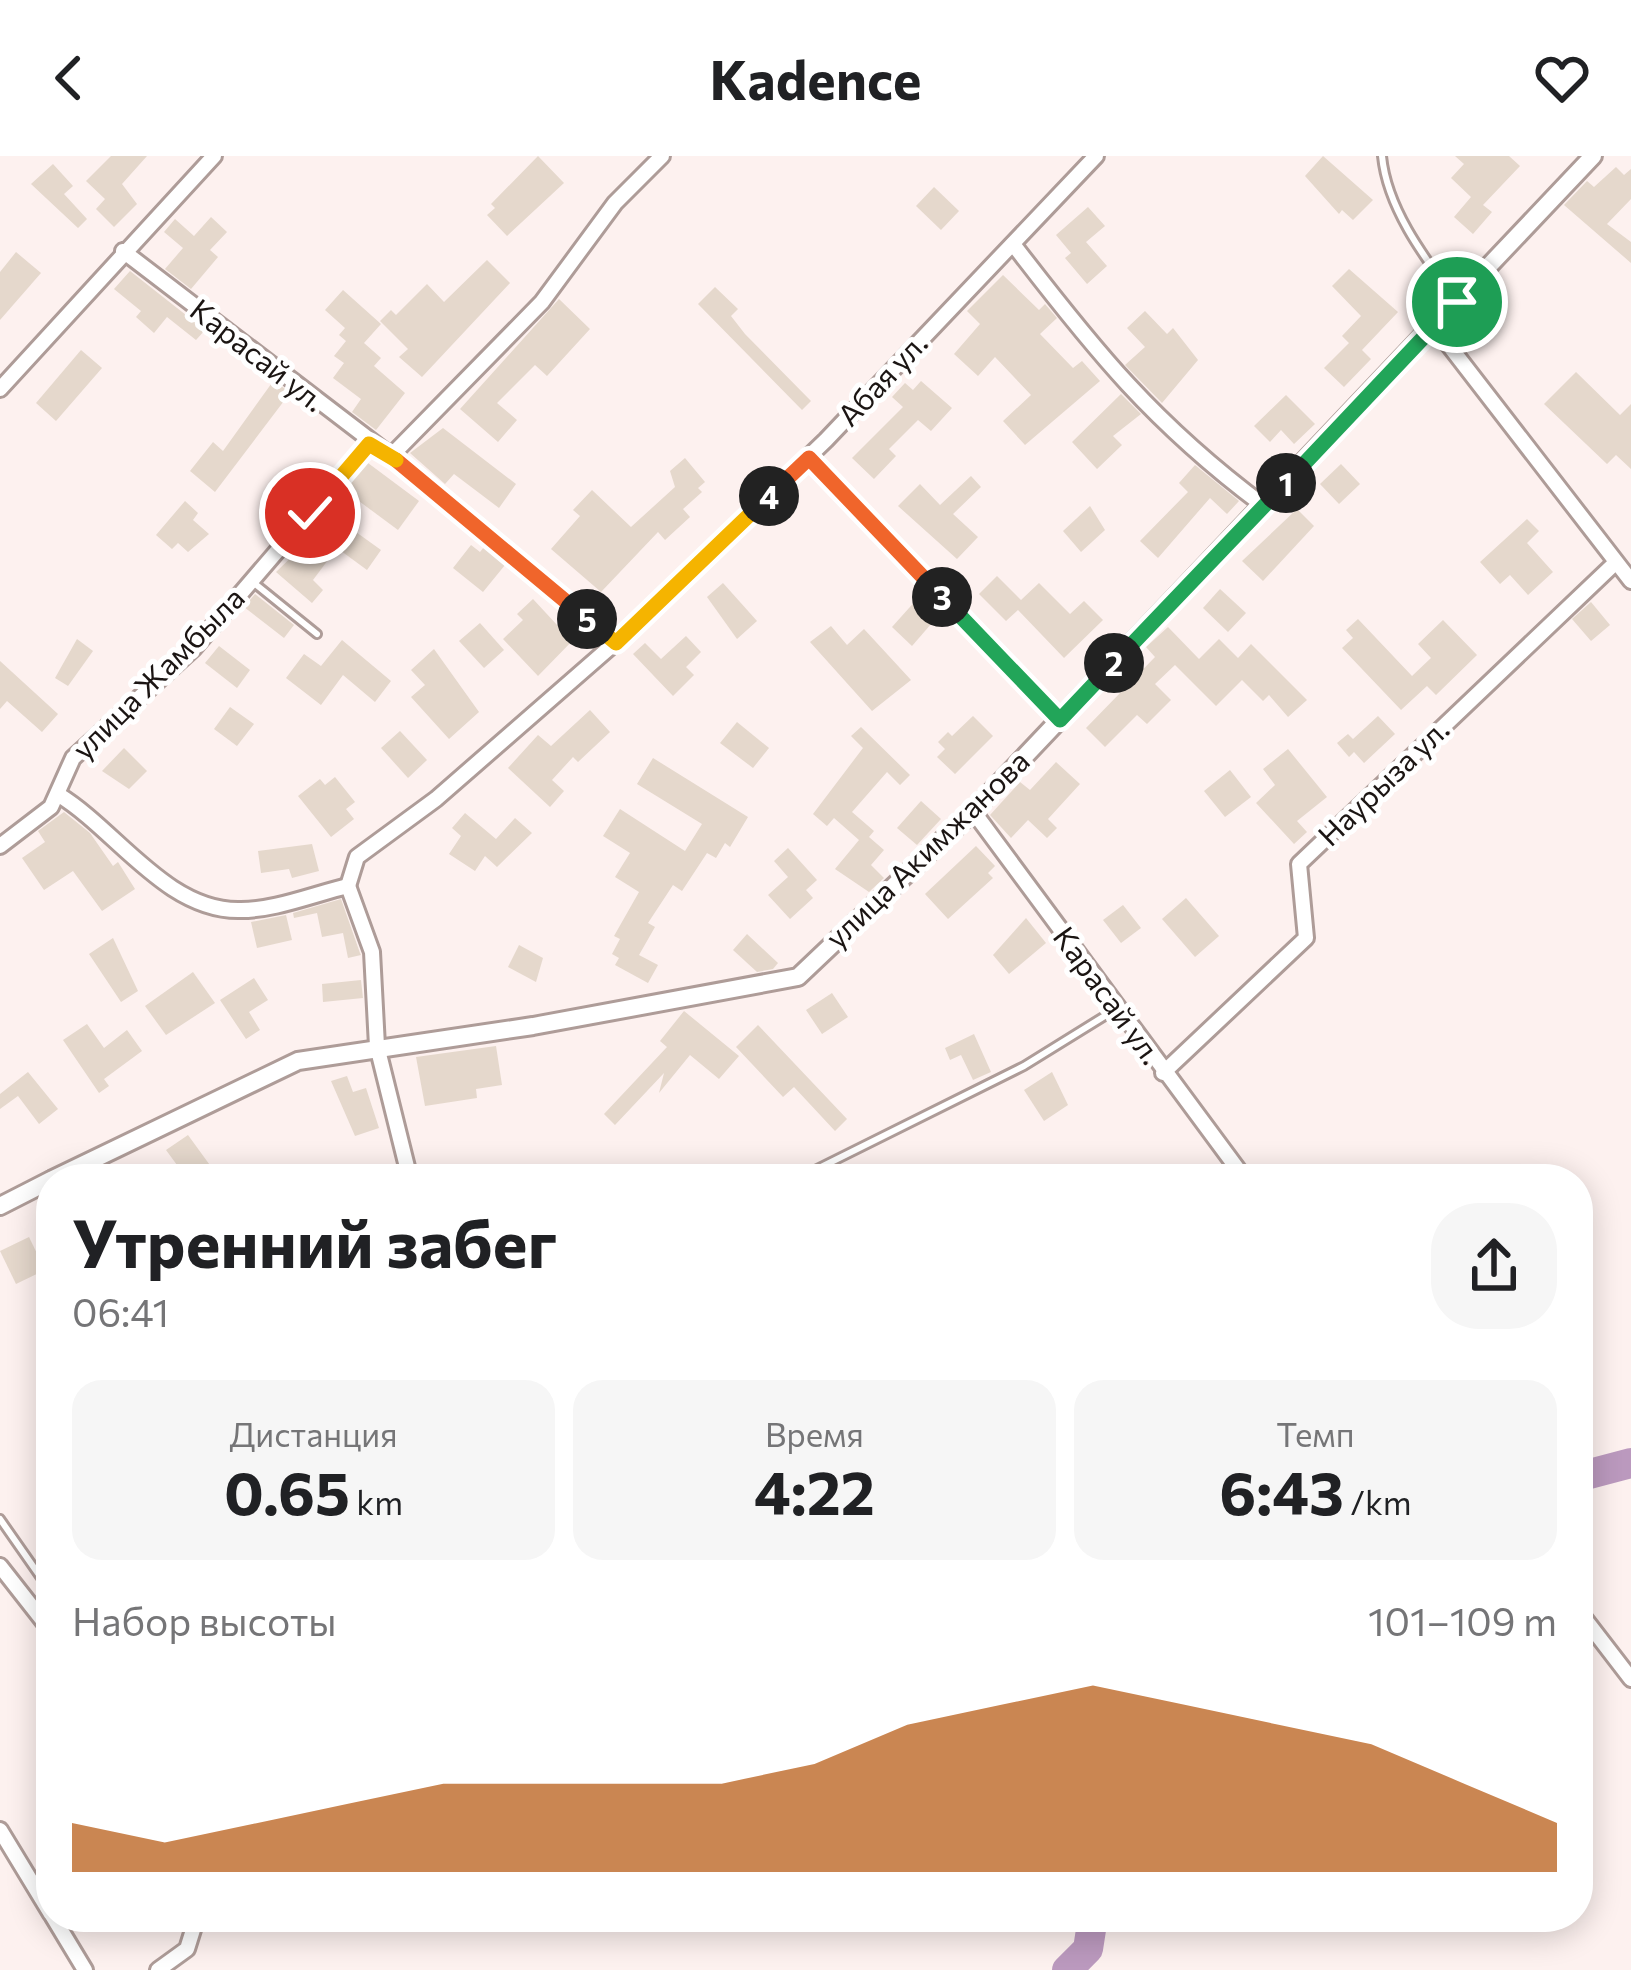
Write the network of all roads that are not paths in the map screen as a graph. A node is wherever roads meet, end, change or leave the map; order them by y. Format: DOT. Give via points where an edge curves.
graph roads {
  1 [pos="214,156"];
  2 [pos="662,156"];
  3 [pos="1096,156"];
  4 [pos="1382,156"];
  5 [pos="1593,156"];
  6 [pos="1013,244"];
  7 [pos="123,250"];
  8 [pos="1457,302"];
  9 [pos="1434,326"];
  10 [pos="0,389"];
  11 [pos="369,444"];
  12 [pos="391,456"];
  13 [pos="809,458"];
  14 [pos="1264,506"];
  15 [pos="1613,565"];
  16 [pos="251,581"];
  17 [pos="1631,581"];
  18 [pos="317,634"];
  19 [pos="616,643"];
  20 [pos="1060,720"];
  21 [pos="59,795"];
  22 [pos="973,811"];
  23 [pos="0,846"];
  24 [pos="349,886"];
  25 [pos="1116,1010"];
  26 [pos="377,1046"];
  27 [pos="1163,1073"];
  28 [pos="83,1164"];
  29 [pos="406,1164"];
  30 [pos="827,1164"];
  31 [pos="1233,1164"];
  32 [pos="36,1187"];
  33 [pos="0,1205"];
  34 [pos="0,1519"];
  35 [pos="0,1566"];
  36 [pos="36,1571"];
  37 [pos="36,1612"];
  38 [pos="1593,1630"];
  39 [pos="1631,1679"];
  40 [pos="0,1830"];
  41 [pos="36,1890"];
  42 [pos="62,1932"];
  43 [pos="193,1932"];
  44 [pos="85,1970"];
  45 [pos="158,1970"];
  1 -- 7 [label="street"];
  2 -- 12 [label="street" via="615,203 542,302"];
  3 -- 6 [label="street, Абая ул."];
  4 -- 8 [label="lane" via="1399,212"];
  5 -- 8 [label="street, улица Акимжанова"];
  6 -- 13 [label="street, Абая ул."];
  6 -- 14 [label="street" via="1118,380 1190,451"];
  7 -- 10 [label="street"];
  7 -- 11 [label="street, Карасай ул."];
  8 -- 9 [label="street, улица Акимжанова"];
  9 -- 14 [label="street, улица Акимжанова"];
  9 -- 15 [label="street"];
  11 -- 12 [label="street, Карасай ул."];
  11 -- 16 [label="street, улица Жамбыла"];
  12 -- 19 [label="street, Карасай ул."];
  13 -- 19 [label="street, Абая ул."];
  13 -- 20 [label="lane"];
  14 -- 20 [label="street, улица Акимжанова"];
  15 -- 17 [label="street"];
  15 -- 27 [label="street, Наурыза ул." via="1299,864 1306,938"];
  16 -- 18 [label="lane"];
  16 -- 21 [label="street, улица Жамбыла" via="194,648 73,758"];
  19 -- 24 [label="street, Абая ул." via="436,799 381,835 357,857"];
  20 -- 22 [label="street, улица Акимжанова"];
  21 -- 23 [label="street, улица Жамбыла"];
  21 -- 24 [label="street" via="184,896 211,908 242,911"];
  22 -- 25 [label="street, Карасай ул."];
  22 -- 26 [label="street, улица Акимжанова" via="798,977"];
  24 -- 26 [label="street" via="372,952"];
  25 -- 27 [label="street, Карасай ул."];
  25 -- 30 [label="lane" via="1024,1066"];
  26 -- 28 [label="street, улица Акимжанова" via="298,1061"];
  26 -- 29 [label="street"];
  27 -- 31 [label="street, Карасай ул."];
  32 -- 33 [label="street, улица Акимжанова"];
  34 -- 36 [label="lane"];
  35 -- 37 [label="street"];
  38 -- 39 [label="street"];
  40 -- 41 [label="street"];
  42 -- 44 [label="street"];
  43 -- 45 [label="street" via="188,1948"];
}
